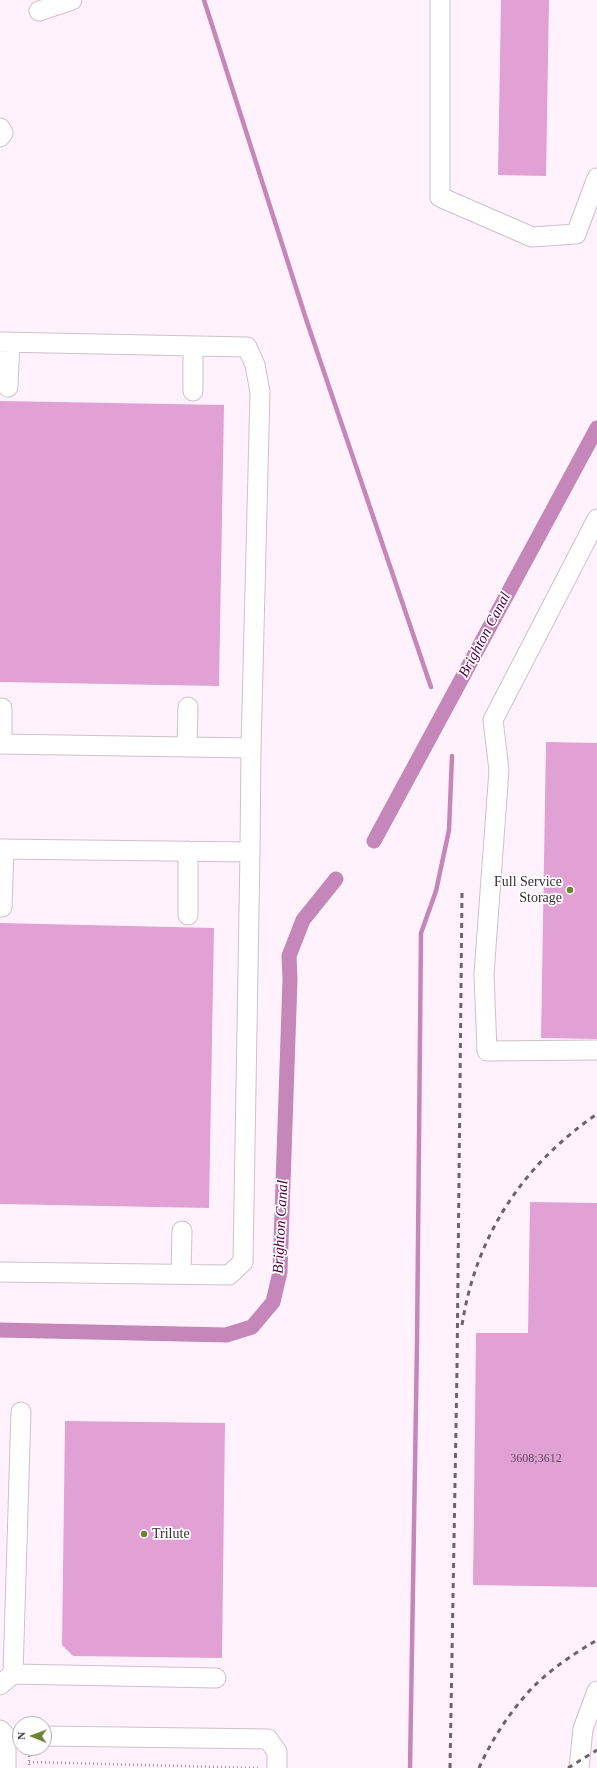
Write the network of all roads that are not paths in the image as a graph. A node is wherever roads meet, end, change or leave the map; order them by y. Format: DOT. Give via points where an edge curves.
graph roads {
  1 [pos="72,0"];
  2 [pos="440,0"];
  3 [pos="39,11"];
  4 [pos="0,128"];
  5 [pos="0,137"];
  6 [pos="597,178"];
  7 [pos="5,342"];
  8 [pos="193,346"];
  9 [pos="8,387"];
  10 [pos="193,391"];
  11 [pos="597,519"];
  12 [pos="188,707"];
  13 [pos="2,708"];
  14 [pos="1,744"];
  15 [pos="187,747"];
  16 [pos="251,748"];
  17 [pos="2,849"];
  18 [pos="188,851"];
  19 [pos="250,852"];
  20 [pos="2,907"];
  21 [pos="188,915"];
  22 [pos="597,1050"];
  23 [pos="182,1231"];
  24 [pos="0,1272"];
  25 [pos="181,1274"];
  26 [pos="21,1412"];
  27 [pos="216,1678"];
  28 [pos="7,1679"];
  29 [pos="597,1691"];
  30 [pos="9,1734"];
  31 [pos="52,1736"];
  32 [pos="6,1768"];
  33 [pos="277,1768"];
  34 [pos="579,1768"];
  1 -- 3 [label="lane"];
  2 -- 6 [label="lane" via="440,197 532,237 576,234"];
  4 -- 5 [label="lane" via="3,133"];
  7 -- 8 [label="lane"];
  7 -- 9 [label="lane"];
  8 -- 10 [label="lane"];
  8 -- 16 [label="lane" via="247,347 255,365 260,392"];
  11 -- 22 [label="lane" via="492,720 499,770 484,974 487,1051"];
  12 -- 15 [label="lane"];
  13 -- 14 [label="lane"];
  14 -- 15 [label="lane"];
  15 -- 16 [label="lane"];
  16 -- 19 [label="lane"];
  17 -- 18 [label="lane"];
  17 -- 20 [label="lane"];
  18 -- 19 [label="lane"];
  18 -- 21 [label="lane"];
  19 -- 25 [label="lane" via="243,1262 229,1275"];
  23 -- 25 [label="lane"];
  24 -- 25 [label="lane"];
  26 -- 28 [label="lane"];
  27 -- 28 [label="lane"];
  29 -- 34 [label="lane" via="583,1729"];
  30 -- 32 [label="lane"];
  31 -- 33 [label="lane" via="268,1739 277,1752"];
}
